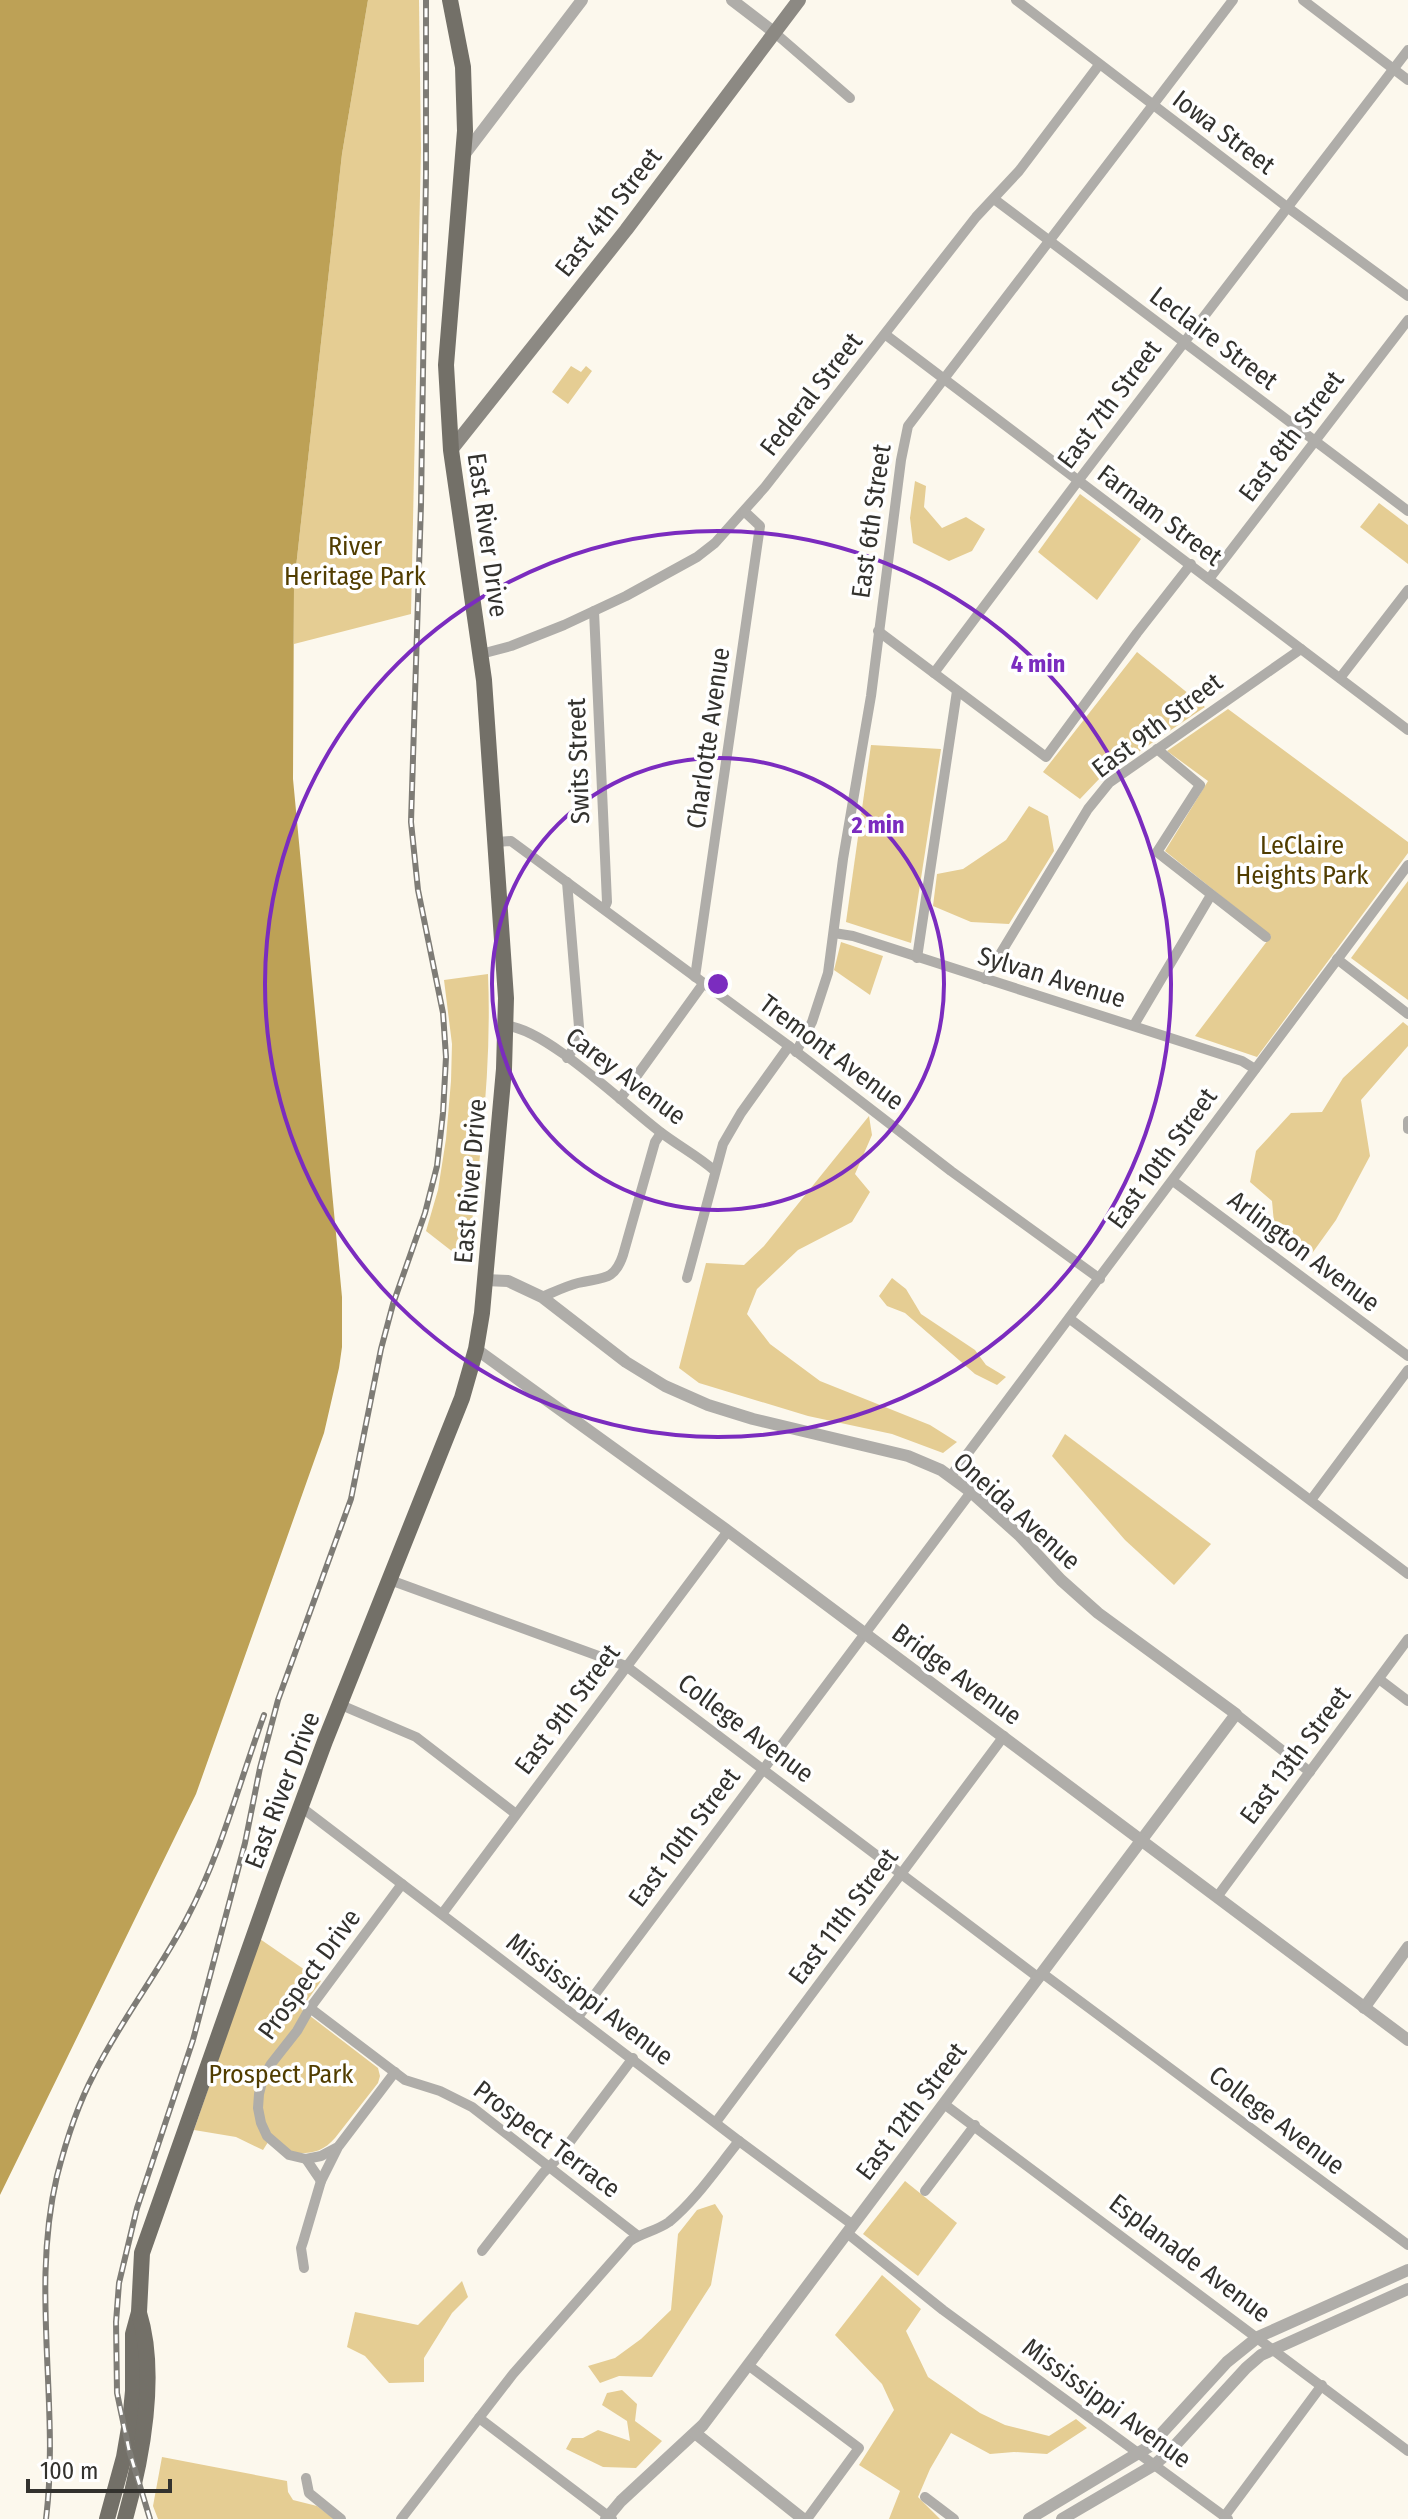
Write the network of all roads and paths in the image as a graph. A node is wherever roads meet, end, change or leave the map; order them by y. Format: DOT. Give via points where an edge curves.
graph roads {
  1 [pos="450,0"];
  2 [pos="582,0"];
  3 [pos="732,0"];
  4 [pos="799,0"];
  5 [pos="1233,0"];
  6 [pos="1303,0"];
  7 [pos="1019,1"];
  8 [pos="775,33"];
  9 [pos="1408,50"];
  10 [pos="1099,65"];
  11 [pos="1393,69"];
  12 [pos="1408,80"];
  13 [pos="850,98"];
  14 [pos="1153,105"];
  15 [pos="464,155"];
  16 [pos="994,199"];
  17 [pos="1287,207"];
  18 [pos="1049,241"];
  19 [pos="1408,296"];
  20 [pos="1408,320"];
  21 [pos="886,335"];
  22 [pos="1183,343"];
  23 [pos="943,379"];
  24 [pos="1316,441"];
  25 [pos="451,450"];
  26 [pos="1078,481"];
  27 [pos="1408,511"];
  28 [pos="745,512"];
  29 [pos="1191,564"];
  30 [pos="1209,579"];
  31 [pos="1408,590"];
  32 [pos="594,611"];
  33 [pos="878,631"];
  34 [pos="1301,649"];
  35 [pos="481,654"];
  36 [pos="934,673"];
  37 [pos="1340,678"];
  38 [pos="957,691"];
  39 [pos="1408,730"];
  40 [pos="1157,749"];
  41 [pos="497,842"];
  42 [pos="1408,865"];
  43 [pos="567,882"];
  44 [pos="1211,895"];
  45 [pos="604,909"];
  46 [pos="834,933"];
  47 [pos="1266,937"];
  48 [pos="917,958"];
  49 [pos="1337,959"];
  50 [pos="985,979"];
  51 [pos="699,980"];
  52 [pos="1408,1014"];
  53 [pos="1134,1025"];
  54 [pos="506,1026"];
  55 [pos="792,1049"];
  56 [pos="567,1058"];
  57 [pos="1255,1069"];
  58 [pos="620,1099"];
  59 [pos="1408,1121"];
  60 [pos="1408,1129"];
  61 [pos="661,1133"];
  62 [pos="715,1171"];
  63 [pos="1173,1181"];
  64 [pos="687,1278"];
  65 [pos="1100,1279"];
  66 [pos="485,1280"];
  67 [pos="542,1297"];
  68 [pos="1070,1319"];
  69 [pos="476,1349"];
  70 [pos="1408,1356"];
  71 [pos="1408,1370"];
  72 [pos="950,1477"];
  73 [pos="971,1492"];
  74 [pos="1311,1500"];
  75 [pos="728,1531"];
  76 [pos="1408,1574"];
  77 [pos="390,1580"];
  78 [pos="865,1634"];
  79 [pos="1408,1639"];
  80 [pos="626,1666"];
  81 [pos="1379,1679"];
  82 [pos="1408,1701"];
  83 [pos="341,1705"];
  84 [pos="1236,1714"];
  85 [pos="1004,1736"];
  86 [pos="763,1769"];
  87 [pos="1310,1772"];
  88 [pos="301,1807"];
  89 [pos="516,1814"];
  90 [pos="1141,1841"];
  91 [pos="902,1874"];
  92 [pos="402,1884"];
  93 [pos="1217,1897"];
  94 [pos="442,1914"];
  95 [pos="1408,1947"];
  96 [pos="1040,1975"];
  97 [pos="310,2008"];
  98 [pos="1364,2008"];
  99 [pos="578,2017"];
  100 [pos="1408,2040"];
  101 [pos="633,2058"];
  102 [pos="395,2072"];
  103 [pos="944,2104"];
  104 [pos="716,2122"];
  105 [pos="975,2125"];
  106 [pos="739,2141"];
  107 [pos="338,2147"];
  108 [pos="306,2159"];
  109 [pos="550,2166"];
  110 [pos="321,2181"];
  111 [pos="925,2191"];
  112 [pos="850,2229"];
  113 [pos="638,2236"];
  114 [pos="1408,2245"];
  115 [pos="482,2251"];
  116 [pos="304,2268"];
  117 [pos="1408,2270"];
  118 [pos="1408,2289"];
  119 [pos="139,2312"];
  120 [pos="1258,2337"];
  121 [pos="1273,2348"];
  122 [pos="748,2365"];
  123 [pos="1322,2385"];
  124 [pos="479,2418"];
  125 [pos="695,2433"];
  126 [pos="1408,2451"];
  127 [pos="1140,2454"];
  128 [pos="1154,2465"];
  129 [pos="306,2478"];
  130 [pos="925,2497"];
  131 [pos="609,2518"];
  132 [pos="1226,2518"];
  133 [pos="107,2519"];
  134 [pos="125,2519"];
  135 [pos="341,2519"];
  136 [pos="401,2519"];
  137 [pos="805,2519"];
  138 [pos="954,2519"];
  139 [pos="1029,2519"];
  140 [pos="1062,2519"];
  1 -- 15 [label="main road, East River Drive" via="463,67"];
  2 -- 15 [label="street"];
  3 -- 8 [label="street"];
  4 -- 8 [label="main road, East 4th Street"];
  5 -- 14 [label="street, East 6th Street"];
  6 -- 11 [label="street"];
  7 -- 10 [label="street, Iowa Street"];
  8 -- 13 [label="street"];
  8 -- 25 [label="main road, East 4th Street"];
  9 -- 11 [label="street, East 7th Street"];
  10 -- 14 [label="street, Iowa Street"];
  10 -- 16 [label="street, Federal Street"];
  11 -- 12 [label="street"];
  11 -- 17 [label="street, East 7th Street"];
  14 -- 17 [label="street, Iowa Street"];
  14 -- 18 [label="street, East 6th Street"];
  15 -- 25 [label="main road, East River Drive" via="446,365"];
  16 -- 18 [label="street, Leclaire Street"];
  16 -- 21 [label="street, Federal Street"];
  17 -- 19 [label="street, Iowa Street"];
  17 -- 22 [label="street, East 7th Street"];
  18 -- 22 [label="street, Leclaire Street"];
  18 -- 23 [label="street, East 6th Street"];
  20 -- 24 [label="street, East 8th Street"];
  21 -- 23 [label="street, Farnam Street"];
  21 -- 28 [label="street, Federal Street"];
  22 -- 24 [label="street, Leclaire Street"];
  22 -- 26 [label="street, East 7th Street"];
  23 -- 26 [label="street, Farnam Street"];
  23 -- 33 [label="street, East 6th Street" via="904,439"];
  24 -- 27 [label="street, Leclaire Street"];
  24 -- 30 [label="street, East 8th Street"];
  25 -- 35 [label="main road, East River Drive"];
  26 -- 29 [label="street, Farnam Street"];
  26 -- 36 [label="street, East 7th Street"];
  28 -- 32 [label="street, Federal Street" via="697,557"];
  28 -- 51 [label="street, Charlotte Avenue" via="760,526"];
  29 -- 30 [label="street, Farnam Street"];
  29 -- 38 [label="street" via="1046,757"];
  30 -- 34 [label="street, Farnam Street"];
  31 -- 37 [label="street"];
  32 -- 35 [label="street, Federal Street"];
  32 -- 45 [label="street, Swits Street"];
  33 -- 36 [label="street"];
  33 -- 46 [label="street, East 6th Street"];
  34 -- 37 [label="street, Farnam Street"];
  34 -- 40 [label="street, East 9th Street"];
  35 -- 41 [label="main road, East River Drive"];
  36 -- 38 [label="street"];
  37 -- 39 [label="street, Farnam Street"];
  38 -- 48 [label="street"];
  40 -- 44 [label="street" via="1200,785 1157,852"];
  40 -- 50 [label="street, East 9th Street" via="1109,783 1088,809"];
  41 -- 43 [label="street, Tremont Avenue" via="511,841"];
  41 -- 54 [label="main road, East River Drive"];
  42 -- 49 [label="street, East 10th Street"];
  43 -- 45 [label="street, Tremont Avenue"];
  43 -- 56 [label="street" via="580,1039"];
  44 -- 47 [label="street"];
  44 -- 53 [label="street"];
  45 -- 51 [label="street, Tremont Avenue"];
  46 -- 48 [label="street, Sylvan Avenue"];
  46 -- 55 [label="street, East 6th Street" via="812,1022"];
  48 -- 50 [label="street, Sylvan Avenue"];
  49 -- 52 [label="street"];
  49 -- 57 [label="street, East 10th Street"];
  50 -- 53 [label="street, Sylvan Avenue"];
  51 -- 55 [label="street, Tremont Avenue"];
  51 -- 58 [label="street, Charlotte Avenue"];
  53 -- 57 [label="street, Sylvan Avenue"];
  54 -- 56 [label="street, Carey Avenue" via="533,1033"];
  54 -- 66 [label="main road, East River Drive"];
  55 -- 62 [label="street, East 6th Street" via="741,1113"];
  55 -- 65 [label="street, Tremont Avenue"];
  56 -- 58 [label="street, Carey Avenue"];
  57 -- 63 [label="street, East 10th Street"];
  58 -- 61 [label="street, Carey Avenue"];
  59 -- 60 [label="street"];
  61 -- 62 [label="street, Carey Avenue"];
  61 -- 67 [label="street" via="616,1270 607,1278"];
  62 -- 64 [label="street, East 6th Street"];
  63 -- 65 [label="street, East 10th Street"];
  63 -- 70 [label="street, Arlington Avenue"];
  65 -- 68 [label="street, East 10th Street"];
  66 -- 67 [label="street, Oneida Avenue" via="508,1281"];
  66 -- 69 [label="main road, East River Drive"];
  67 -- 72 [label="street, Oneida Avenue" via="626,1362 708,1405 908,1456"];
  68 -- 72 [label="street, East 10th Street"];
  68 -- 74 [label="street"];
  69 -- 75 [label="street, Bridge Avenue"];
  69 -- 77 [label="main road, East River Drive"];
  71 -- 74 [label="street"];
  72 -- 73 [label="street, Oneida Avenue"];
  73 -- 78 [label="street, East 10th Street"];
  73 -- 84 [label="street, Oneida Avenue" via="1098,1613"];
  74 -- 76 [label="street"];
  75 -- 78 [label="street, Bridge Avenue"];
  75 -- 80 [label="street, East 9th Street"];
  77 -- 80 [label="street, College Avenue"];
  77 -- 83 [label="main road, East River Drive"];
  78 -- 85 [label="street, Bridge Avenue"];
  78 -- 86 [label="street, East 10th Street"];
  79 -- 81 [label="street, East 13th Street"];
  80 -- 86 [label="street, College Avenue"];
  80 -- 89 [label="street, East 9th Street"];
  81 -- 82 [label="street"];
  81 -- 87 [label="street, East 13th Street"];
  83 -- 88 [label="main road, East River Drive"];
  83 -- 89 [label="street" via="416,1737"];
  84 -- 87 [label="street, Oneida Avenue"];
  84 -- 90 [label="street, East 12th Street"];
  85 -- 90 [label="street, Bridge Avenue"];
  85 -- 91 [label="street, East 11th Street"];
  86 -- 91 [label="street, College Avenue"];
  86 -- 99 [label="street, East 10th Street"];
  87 -- 93 [label="street, East 13th Street"];
  88 -- 92 [label="street, Mississippi Avenue"];
  88 -- 119 [label="main road, East River Drive" via="142,2253"];
  89 -- 94 [label="street, East 9th Street"];
  90 -- 93 [label="street, Bridge Avenue"];
  90 -- 96 [label="street, East 12th Street"];
  91 -- 96 [label="street, College Avenue"];
  91 -- 104 [label="street, East 11th Street"];
  92 -- 94 [label="street, Mississippi Avenue"];
  92 -- 97 [label="street, Prospect Drive"];
  93 -- 98 [label="street, Bridge Avenue"];
  94 -- 99 [label="street, Mississippi Avenue"];
  95 -- 98 [label="street"];
  96 -- 103 [label="street, East 12th Street"];
  96 -- 114 [label="street, College Avenue"];
  97 -- 102 [label="street, Prospect Terrace"];
  97 -- 108 [label="street, Prospect Drive" via="263,2078 258,2108 267,2136 289,2155"];
  98 -- 100 [label="street, Bridge Avenue"];
  99 -- 101 [label="street, Mississippi Avenue"];
  101 -- 104 [label="street, Mississippi Avenue"];
  101 -- 109 [label="street"];
  102 -- 107 [label="street"];
  102 -- 109 [label="street, Prospect Terrace" via="454,2096"];
  103 -- 105 [label="street, Esplanade Avenue"];
  103 -- 112 [label="street, East 12th Street"];
  104 -- 106 [label="street, Mississippi Avenue"];
  105 -- 111 [label="street"];
  105 -- 120 [label="street, Esplanade Avenue"];
  106 -- 112 [label="street, Mississippi Avenue"];
  106 -- 113 [label="street" via="689,2203 655,2231"];
  107 -- 108 [label="street"];
  107 -- 110 [label="street"];
  108 -- 110 [label="street"];
  109 -- 113 [label="street, Prospect Terrace"];
  109 -- 115 [label="street"];
  110 -- 116 [label="street" via="301,2248"];
  112 -- 122 [label="street, East 12th Street"];
  112 -- 127 [label="street, Mississippi Avenue" via="943,2310"];
  113 -- 124 [label="street"];
  117 -- 120 [label="street"];
  118 -- 121 [label="street"];
  119 -- 133 [label="main road, East River Drive" via="133,2334 128,2434"];
  119 -- 134 [label="main road, East River Drive" via="145,2332 146,2413"];
  120 -- 121 [label="street, Esplanade Avenue"];
  120 -- 127 [label="street" via="1227,2362"];
  121 -- 123 [label="street, Esplanade Avenue"];
  121 -- 128 [label="street" via="1246,2368"];
  122 -- 125 [label="street, East 12th Street"];
  122 -- 137 [label="street" via="859,2448"];
  123 -- 126 [label="street, Esplanade Avenue"];
  123 -- 132 [label="street"];
  124 -- 131 [label="street"];
  124 -- 136 [label="street"];
  125 -- 131 [label="street, East 12th Street"];
  125 -- 137 [label="street"];
  127 -- 128 [label="street, Mississippi Avenue"];
  127 -- 139 [label="street"];
  128 -- 132 [label="street, Mississippi Avenue"];
  128 -- 140 [label="street"];
  129 -- 135 [label="street" via="309,2493"];
  130 -- 138 [label="street"];
}
